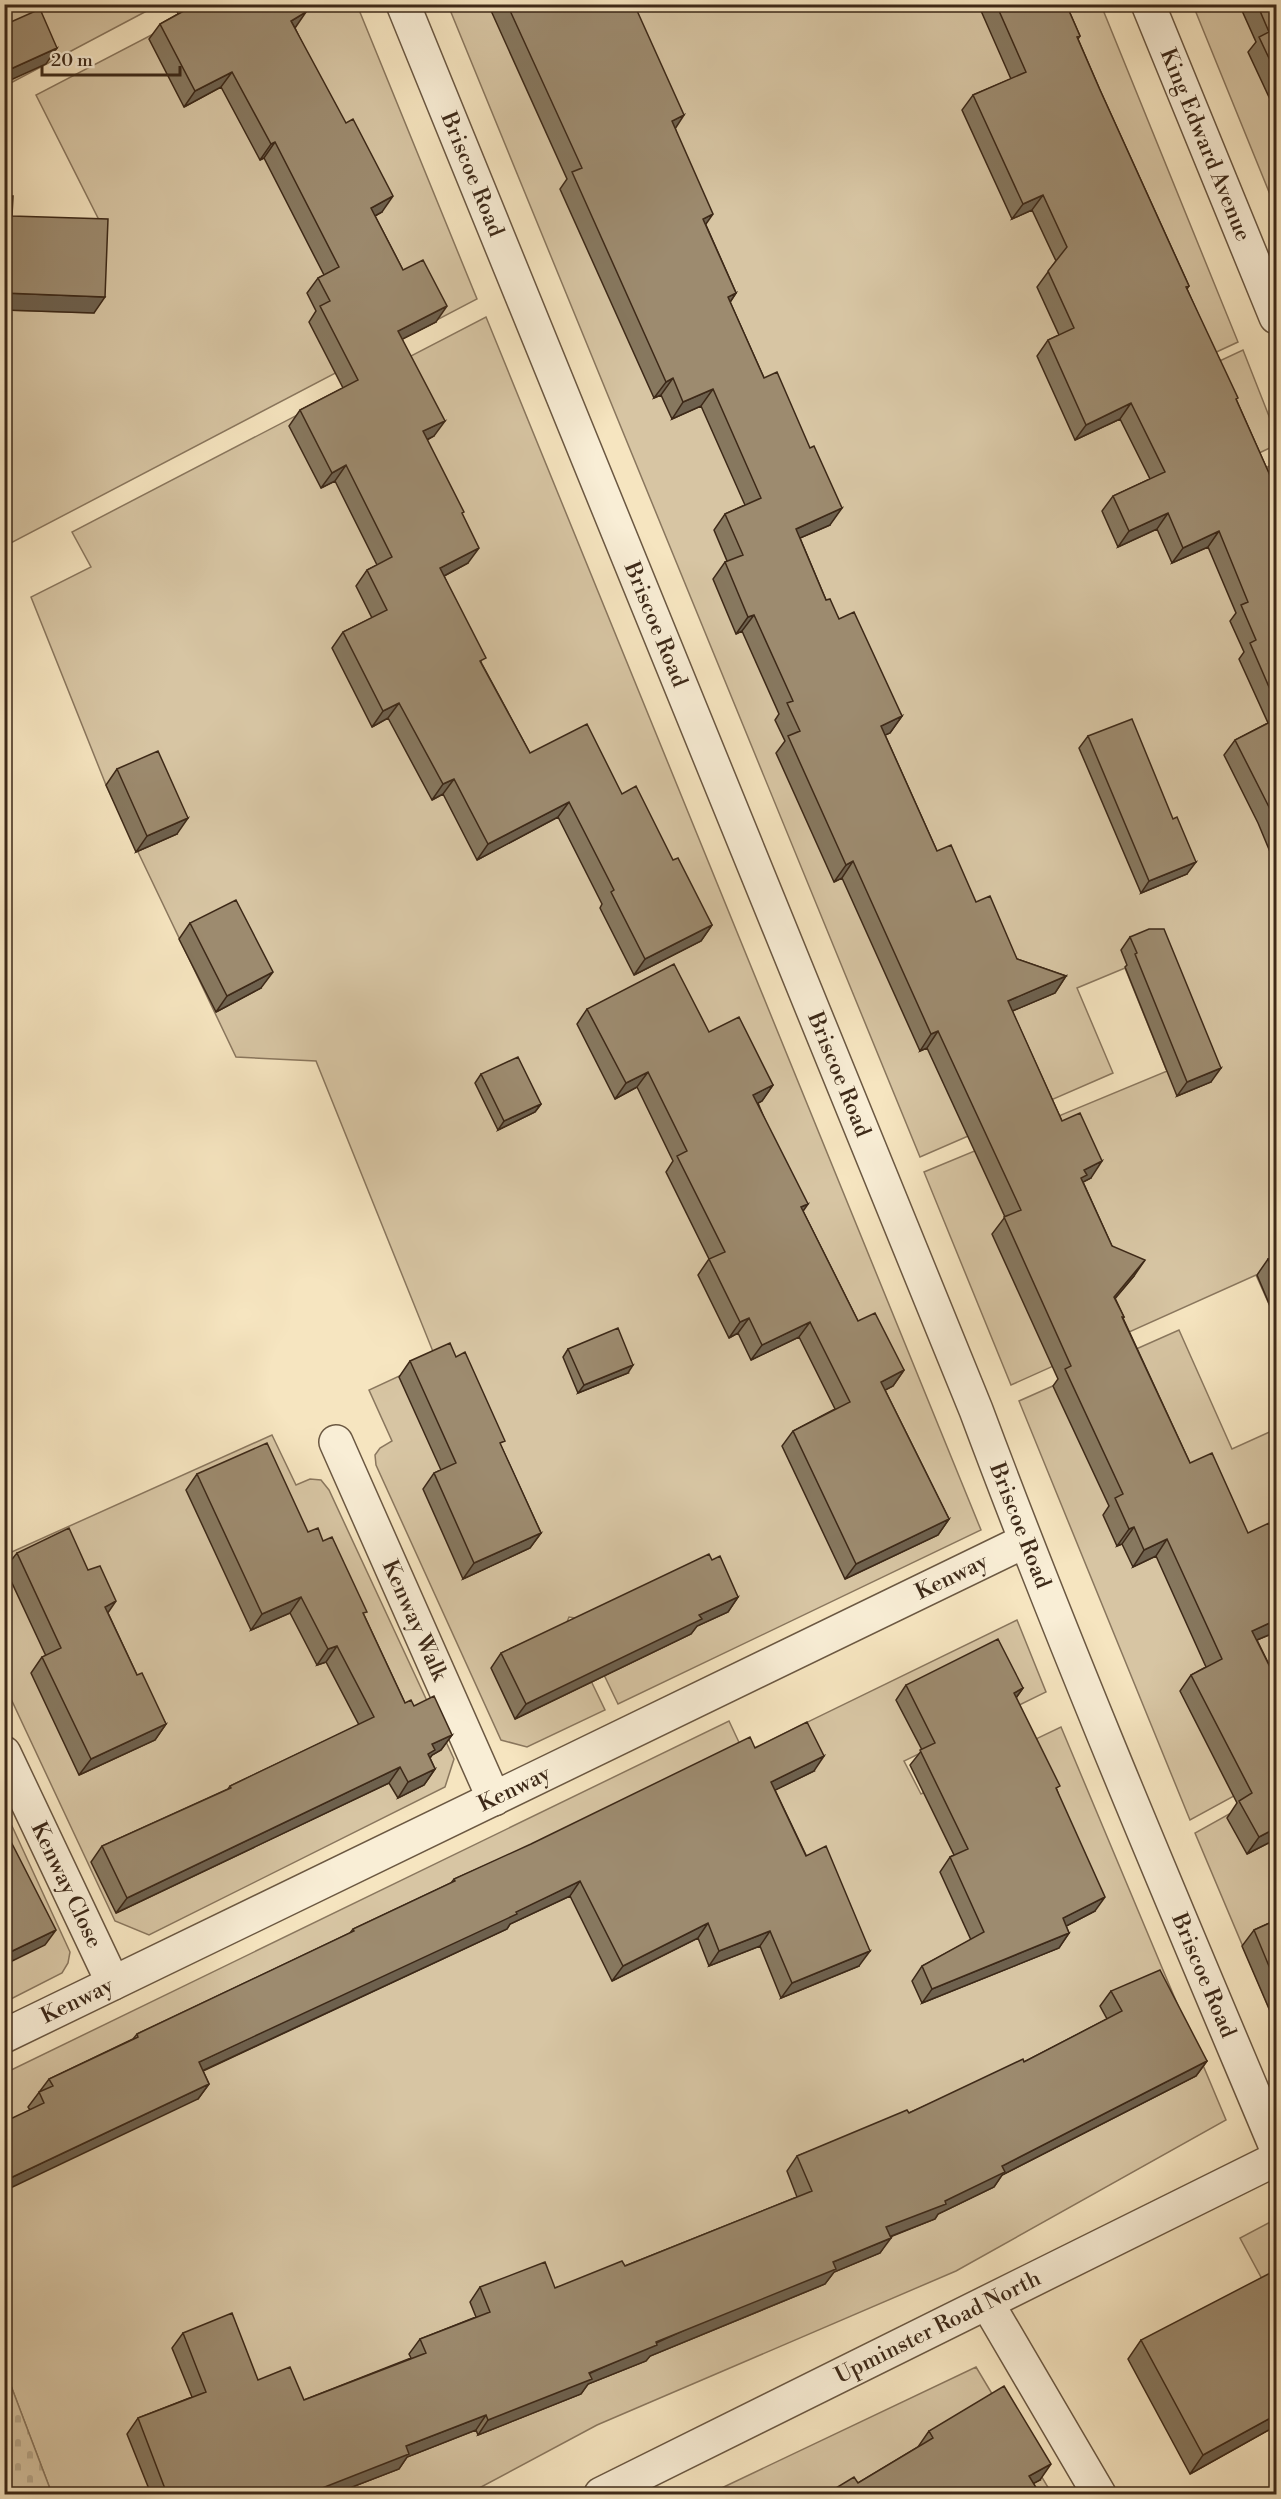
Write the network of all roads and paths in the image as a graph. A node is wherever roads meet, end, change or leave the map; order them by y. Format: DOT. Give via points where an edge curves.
graph roads {
  1 [pos="403,4"];
  2 [pos="1148,4"];
  3 [pos="1276,317"];
  4 [pos="336,1442"];
  5 [pos="1025,1541"];
  6 [pos="4,1753"];
  7 [pos="494,1798"];
  8 [pos="113,1983"];
  9 [pos="4,2036"];
  10 [pos="1276,2147"];
  11 [pos="1276,2158"];
  12 [pos="987,2303"];
  13 [pos="601,2494"];
  14 [pos="1099,2494"];
  1 -- 5 [label="street, Briscoe Road" via="976,1410"];
  2 -- 3 [label="street, King Edward Avenue"];
  4 -- 7 [label="street, Kenway Walk"];
  5 -- 7 [label="street, Kenway"];
  5 -- 10 [label="street, Briscoe Road"];
  6 -- 8 [label="street, Kenway Close"];
  7 -- 8 [label="street, Kenway"];
  8 -- 9 [label="street, Kenway"];
  11 -- 12 [label="street, Upminster Road North"];
  12 -- 13 [label="street, Upminster Road North"];
  12 -- 14 [label="street"];
}
